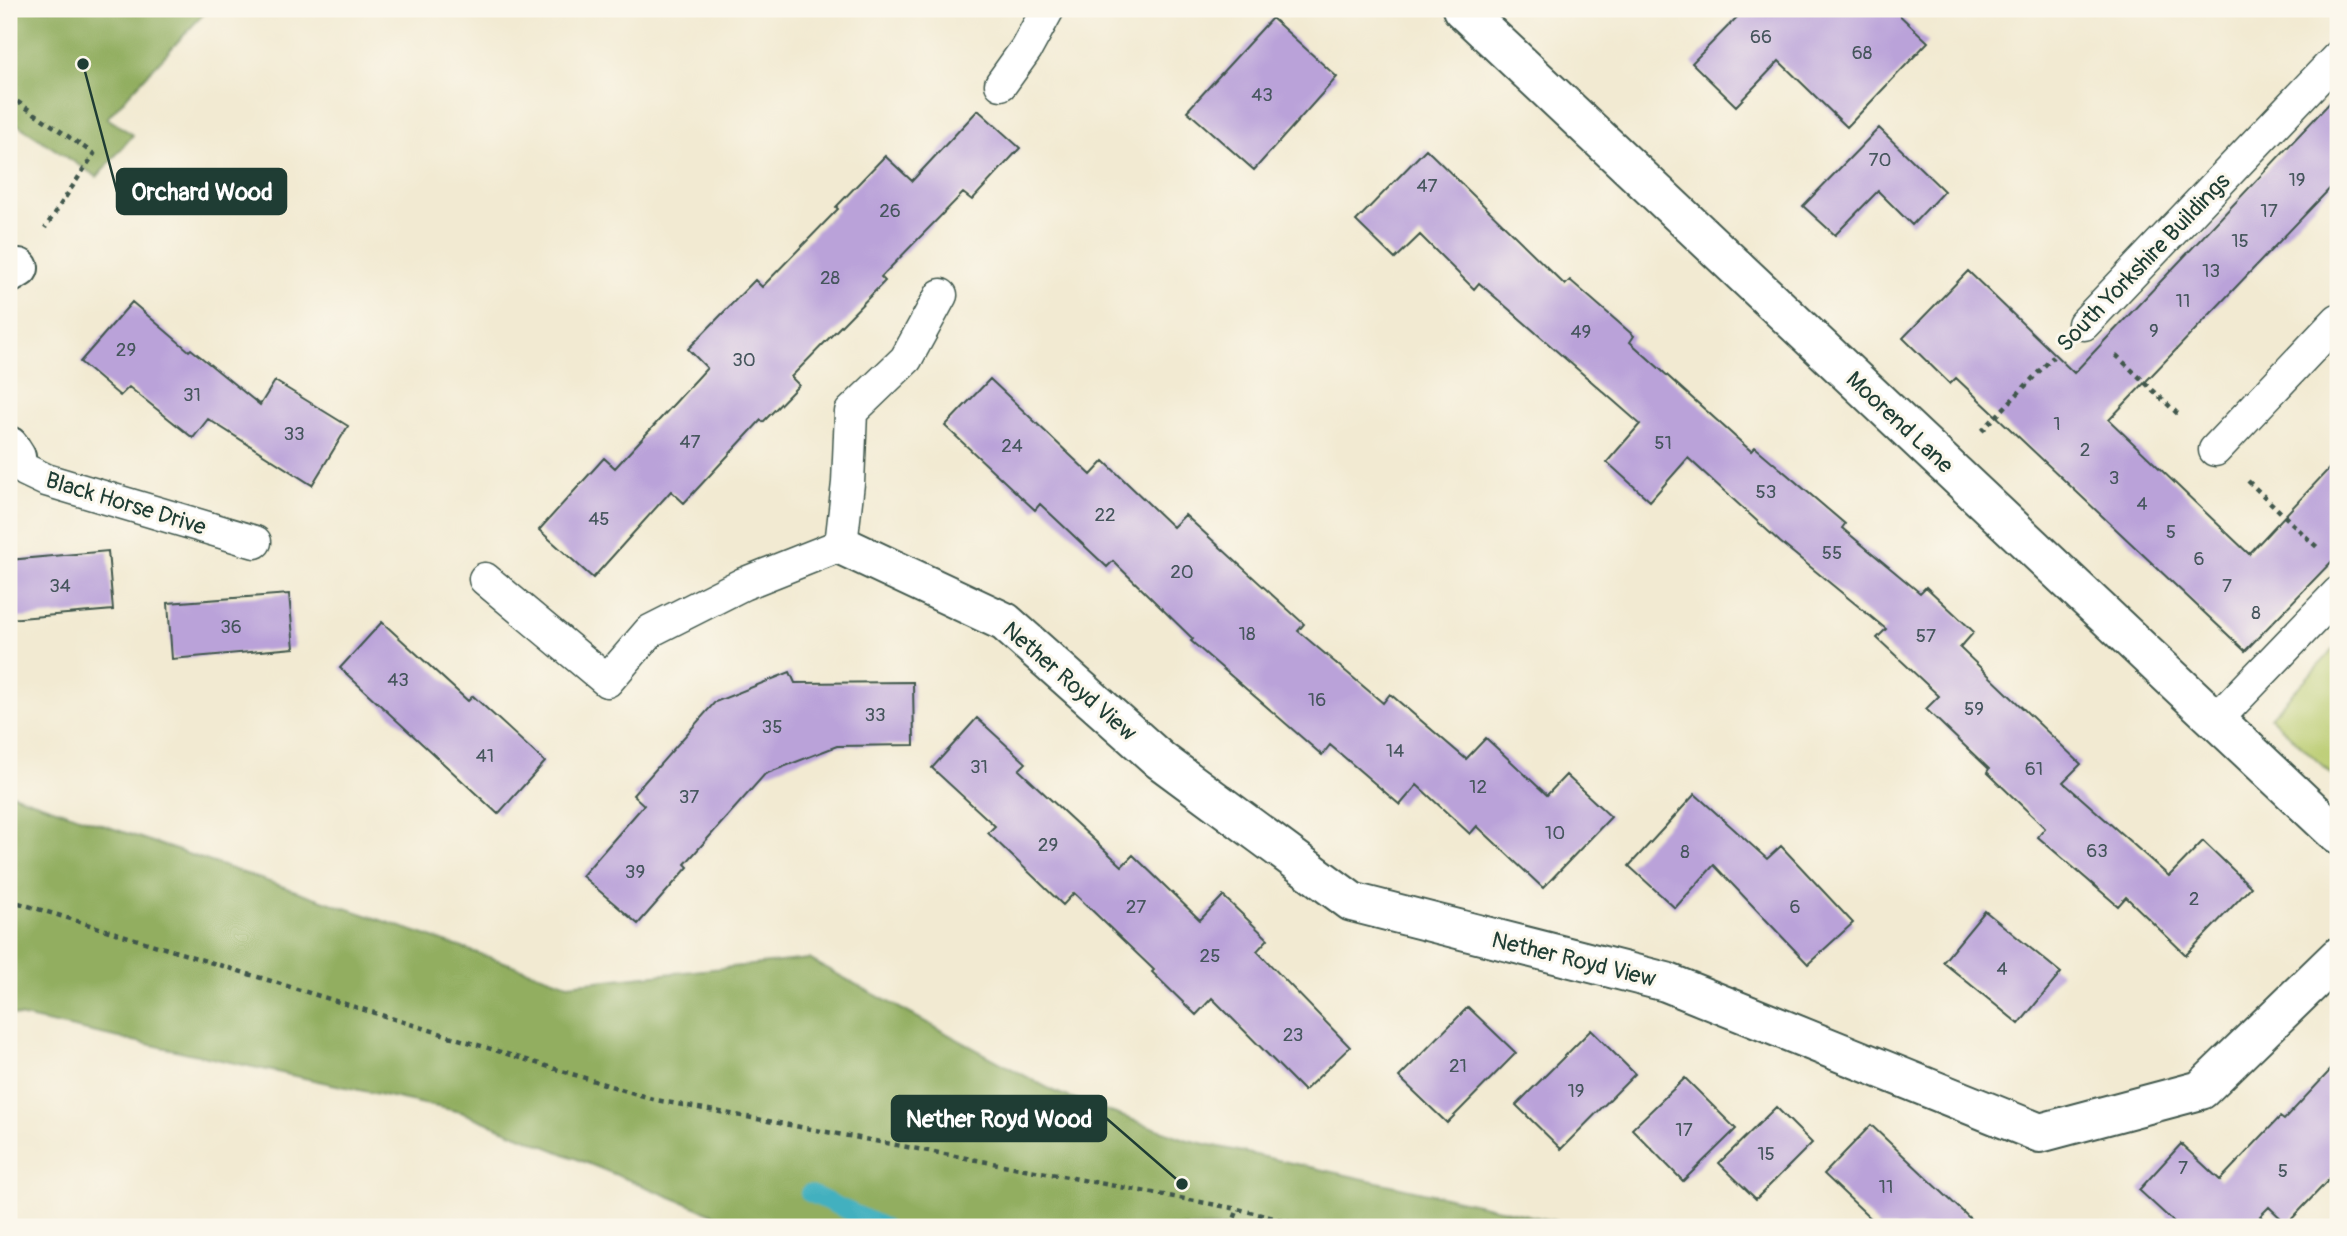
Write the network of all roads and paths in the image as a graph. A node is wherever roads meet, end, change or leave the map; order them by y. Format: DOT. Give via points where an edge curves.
graph roads {
  1 [pos="13,9"];
  2 [pos="1048,9"];
  3 [pos="1462,9"];
  4 [pos="9,15"];
  5 [pos="2338,57"];
  6 [pos="1001,84"];
  7 [pos="9,96"];
  8 [pos="14,271"];
  9 [pos="941,295"];
  10 [pos="2338,320"];
  11 [pos="2084,324"];
  12 [pos="2215,450"];
  13 [pos="12,451"];
  14 [pos="1948,467"];
  15 [pos="255,542"];
  16 [pos="841,545"];
  17 [pos="485,579"];
  18 [pos="2338,593"];
  19 [pos="2217,720"];
  20 [pos="2338,835"];
  21 [pos="9,899"];
  22 [pos="2338,957"];
  23 [pos="1238,1209"];
  24 [pos="1231,1227"];
  25 [pos="1309,1227"];
  1 -- 4 [label="path"];
  2 -- 6 [label="lane"];
  3 -- 14 [label="street, Moorend Lane"];
  5 -- 11 [label="lane, South Yorkshire Buildings"];
  7 -- 8 [label="path" via="94,155"];
  9 -- 16 [label="lane" via="906,359 851,411"];
  10 -- 12 [label="lane"];
  11 -- 14 [label="path, South Yorkshire Buildings"];
  13 -- 15 [label="lane, Black Horse Drive" via="25,470 47,480"];
  14 -- 19 [label="street, Moorend Lane"];
  16 -- 17 [label="lane" via="743,584 650,631 607,681"];
  16 -- 22 [label="street, Nether Royd View" via="1005,622 1160,760 1352,902 1666,982 2040,1133 2201,1090"];
  18 -- 19 [label="lane"];
  19 -- 20 [label="street, Moorend Lane"];
  21 -- 23 [label="path" via="656,1100"];
  23 -- 24 [label="path"];
  23 -- 25 [label="path"];
}
